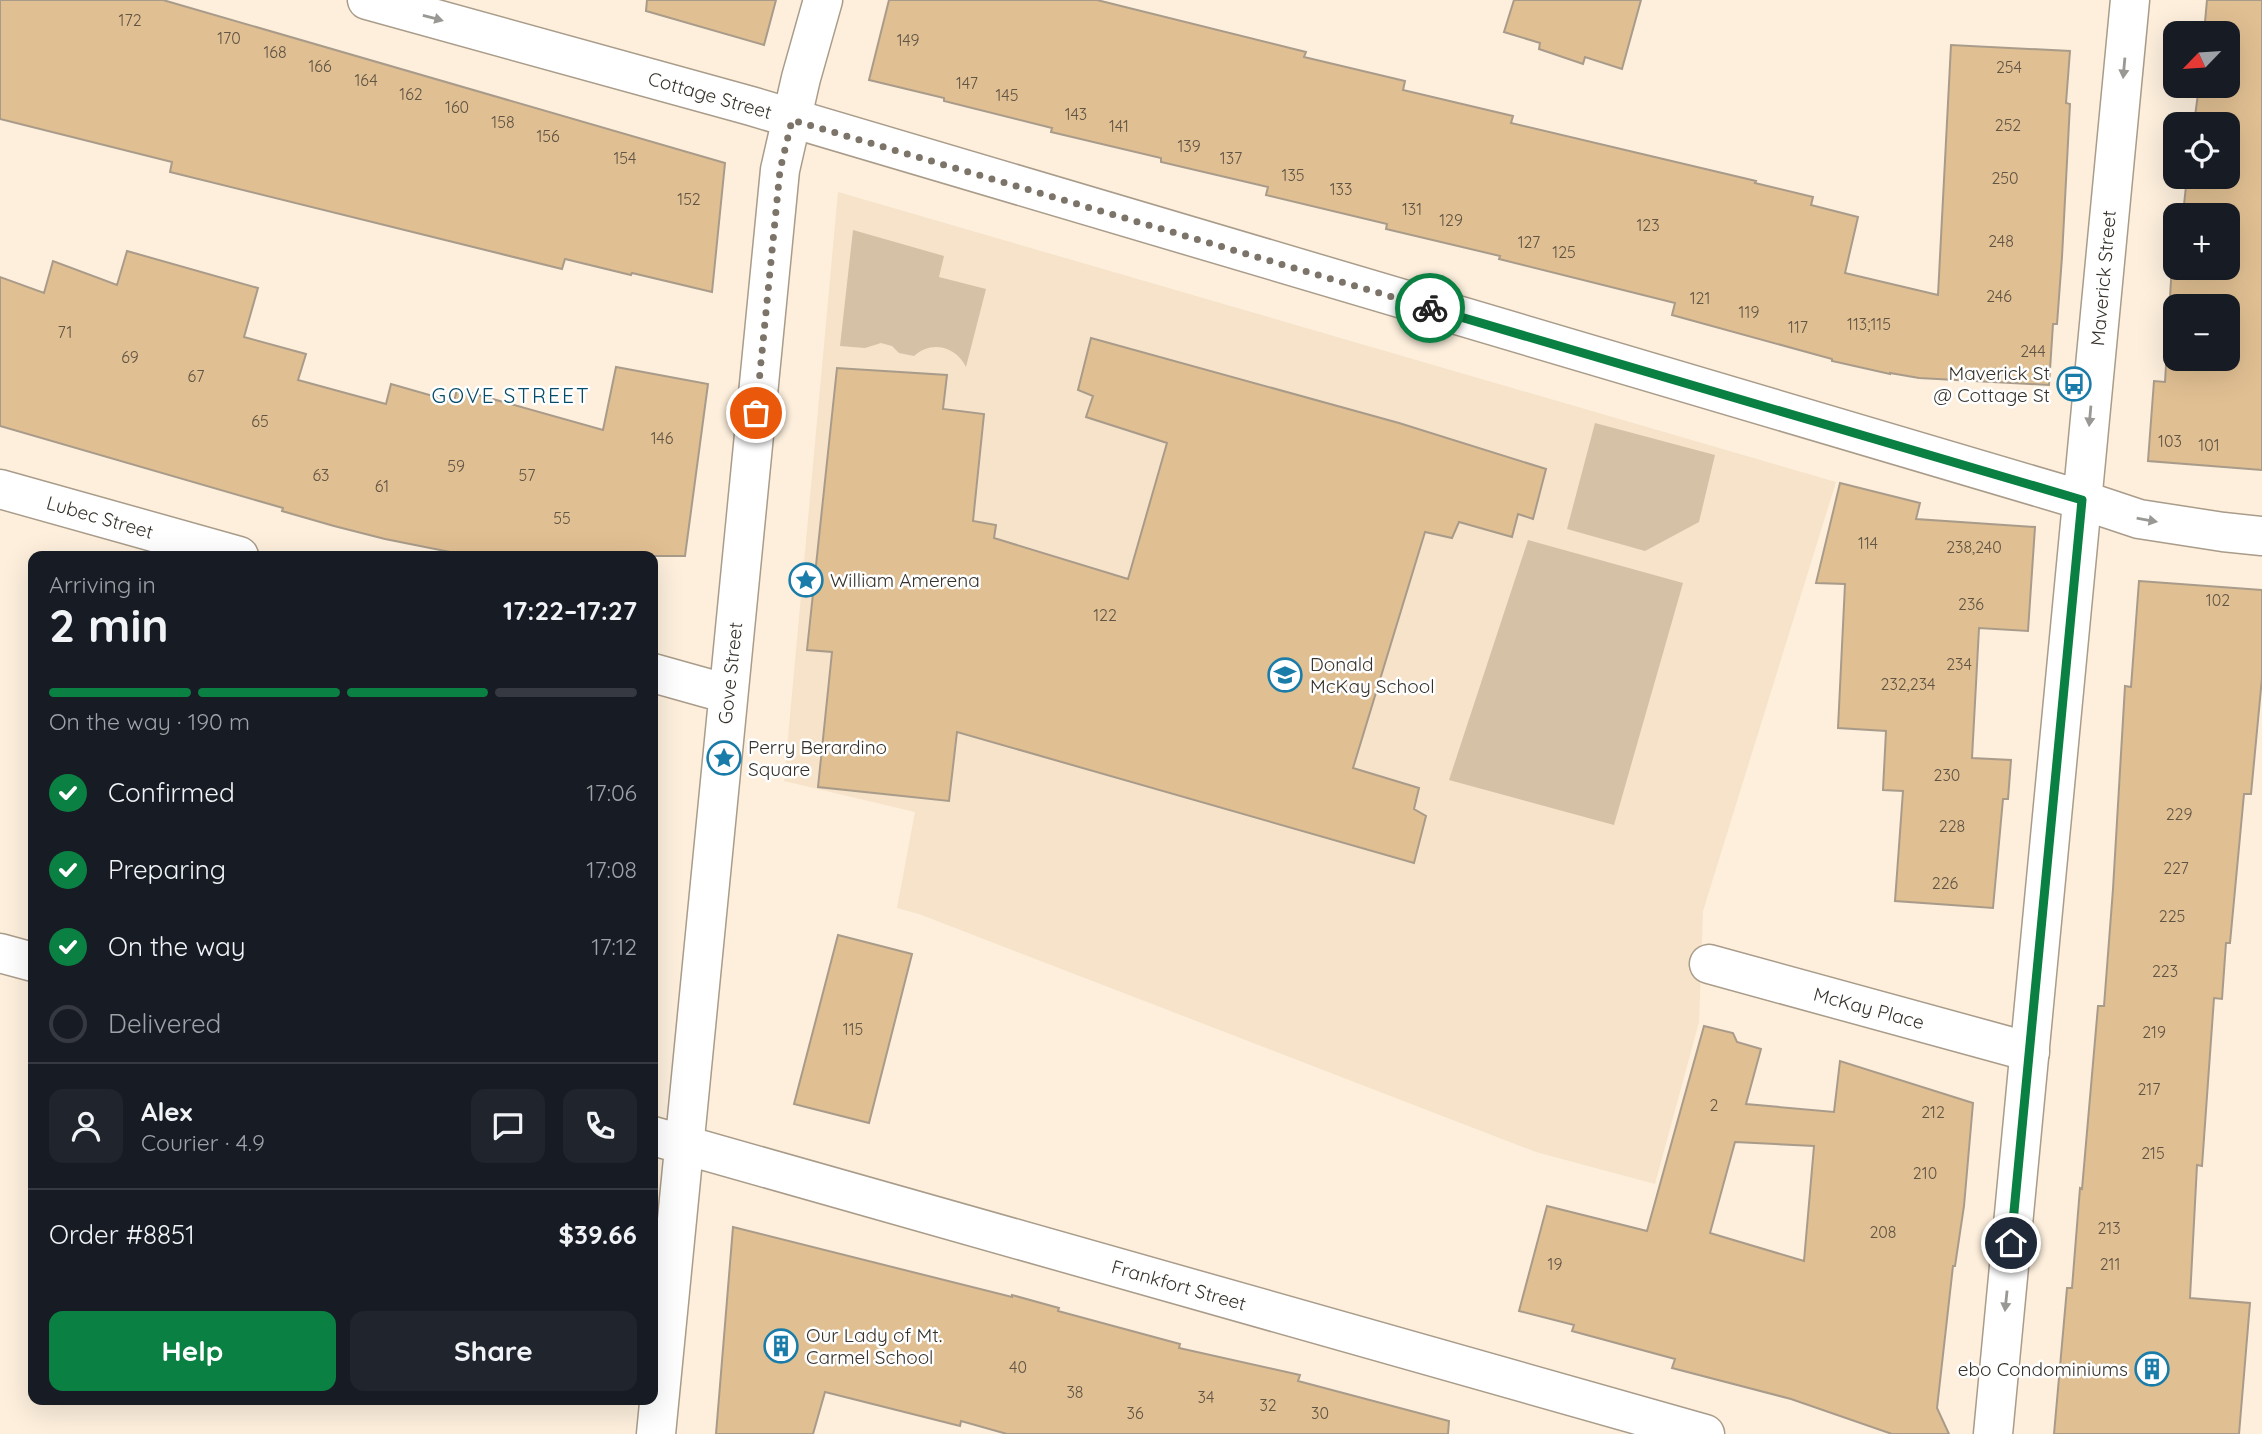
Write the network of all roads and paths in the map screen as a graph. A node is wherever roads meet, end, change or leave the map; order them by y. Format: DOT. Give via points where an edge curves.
graph roads {
  1 [pos="367,0"];
  2 [pos="823,0"];
  3 [pos="2130,0"];
  4 [pos="792,120"];
  5 [pos="0,489"];
  6 [pos="2082,500"];
  7 [pos="2262,536"];
  8 [pos="221,551"];
  9 [pos="658,674"];
  10 [pos="728,694"];
  11 [pos="0,953"];
  12 [pos="28,961"];
  13 [pos="1709,964"];
  14 [pos="2030,1052"];
  15 [pos="668,1141"];
  16 [pos="658,1385"];
  17 [pos="657,1405"];
  18 [pos="656,1434"];
  19 [pos="1705,1434"];
  20 [pos="1993,1434"];
  1 -- 4 [label="street, Cottage Street, one-way"];
  2 -- 4 [label="street, Gove Street"];
  3 -- 6 [label="street, Maverick Street, one-way"];
  4 -- 6 [label="street, Cottage Street"];
  4 -- 10 [label="street, Gove Street" via="780,170"];
  5 -- 8 [label="street, Lubec Street"];
  6 -- 7 [label="street, Cottage Street, one-way" via="2139,519"];
  6 -- 14 [label="street, Maverick Street"];
  9 -- 10 [label="street"];
  10 -- 15 [label="street, Gove Street"];
  11 -- 12 [label="street"];
  13 -- 14 [label="street, McKay Place"];
  14 -- 20 [label="street, Maverick Street, one-way"];
  15 -- 16 [label="street, Gove Street"];
  15 -- 19 [label="street, Frankfort Street"];
  17 -- 18 [label="street, Gove Street"];
}
